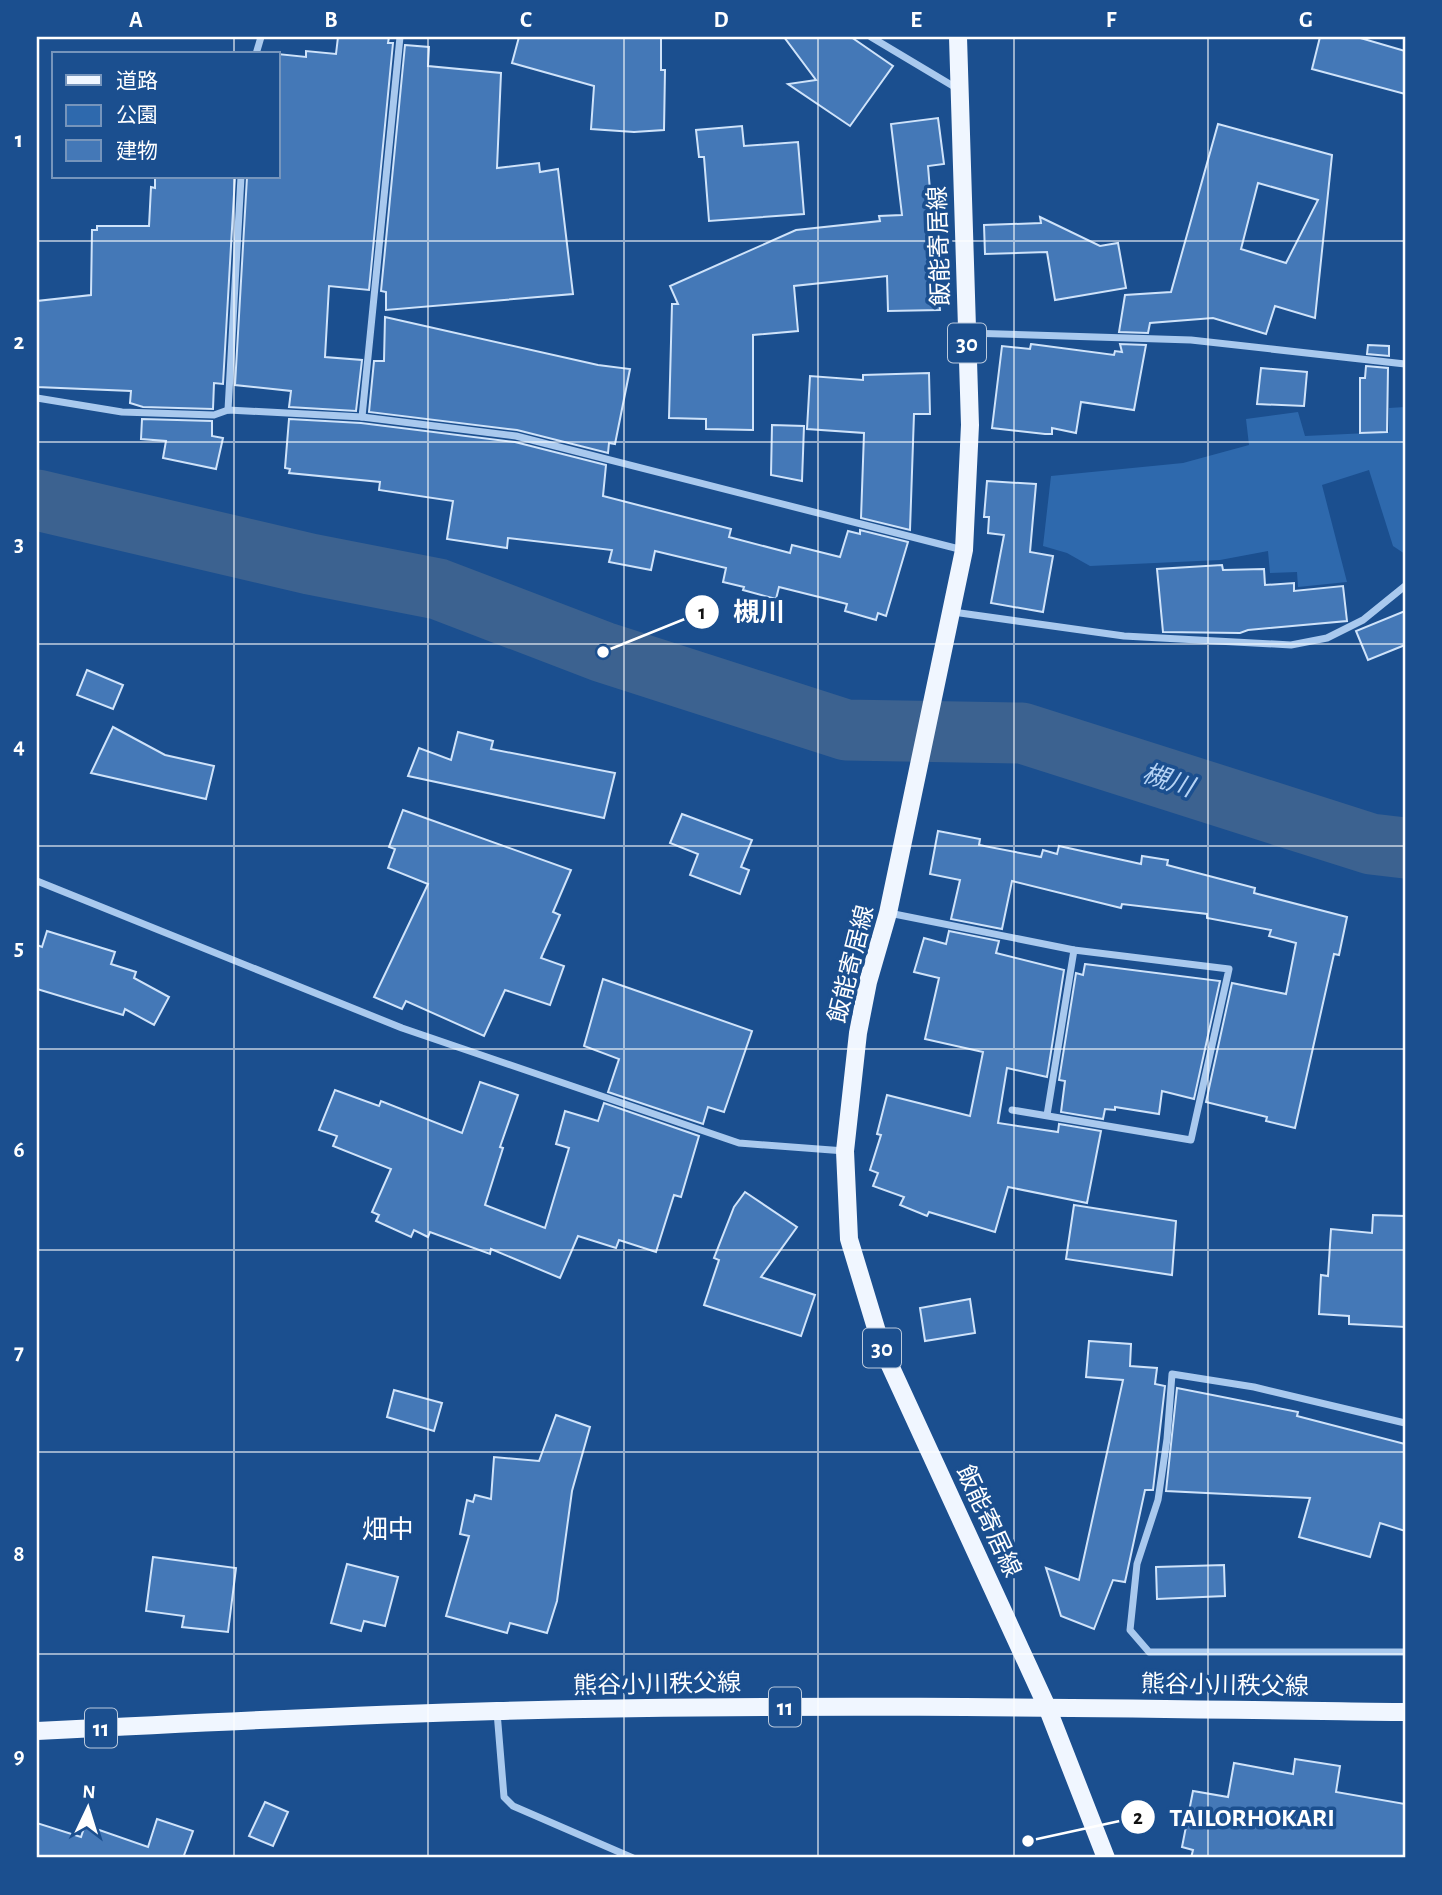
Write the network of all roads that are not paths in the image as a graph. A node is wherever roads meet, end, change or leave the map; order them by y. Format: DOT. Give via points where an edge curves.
graph roads {
  1 [pos="400,37"];
  2 [pos="871,37"];
  3 [pos="958,37"];
  4 [pos="959,90"];
  5 [pos="241,178"];
  6 [pos="967,333"];
  7 [pos="1405,364"];
  8 [pos="37,398"];
  9 [pos="228,410"];
  10 [pos="362,417"];
  11 [pos="964,550"];
  12 [pos="1405,586"];
  13 [pos="953,612"];
  14 [pos="37,881"];
  15 [pos="888,913"];
  16 [pos="1074,950"];
  17 [pos="1012,1110"];
  18 [pos="1047,1115"];
  19 [pos="845,1151"];
  20 [pos="1405,1423"];
  21 [pos="1405,1652"];
  22 [pos="1047,1707"];
  23 [pos="496,1711"];
  24 [pos="1405,1712"];
  25 [pos="37,1731"];
  26 [pos="633,1858"];
  27 [pos="1106,1858"];
  1 -- 10 [label="street"];
  2 -- 4 [label="street"];
  3 -- 4 [label="main road, 飯能寄居線 / 30"];
  4 -- 6 [label="main road, 飯能寄居線 / 30"];
  5 -- 9 [label="street"];
  6 -- 7 [label="street" via="1191,340"];
  6 -- 11 [label="main road, 飯能寄居線 / 30" via="970,425"];
  8 -- 9 [label="street" via="122,412 214,415"];
  9 -- 10 [label="street"];
  10 -- 11 [label="street" via="516,436"];
  11 -- 13 [label="main road, 飯能寄居線 / 30"];
  12 -- 13 [label="street" via="1363,620 1327,638 1291,645 1124,636"];
  13 -- 15 [label="main road, 飯能寄居線 / 30"];
  14 -- 19 [label="street" via="402,1028 739,1143"];
  15 -- 16 [label="street"];
  15 -- 19 [label="main road, 飯能寄居線 / 30" via="858,1033"];
  16 -- 18 [label="street"];
  16 -- 18 [label="street" via="1229,969 1191,1140"];
  17 -- 18 [label="street"];
  19 -- 22 [label="main road, 飯能寄居線 / 30" via="849,1240 881,1348"];
  20 -- 21 [label="street" via="1254,1387 1172,1374 1158,1500 1137,1564 1130,1630 1149,1651"];
  22 -- 23 [label="main road, 熊谷小川秩父線 / 11"];
  22 -- 24 [label="main road, 熊谷小川秩父線 / 11"];
  22 -- 27 [label="main road, 飯能寄居線 / 30"];
  23 -- 25 [label="main road, 熊谷小川秩父線 / 11"];
  23 -- 26 [label="street" via="504,1797 513,1806"];
}
